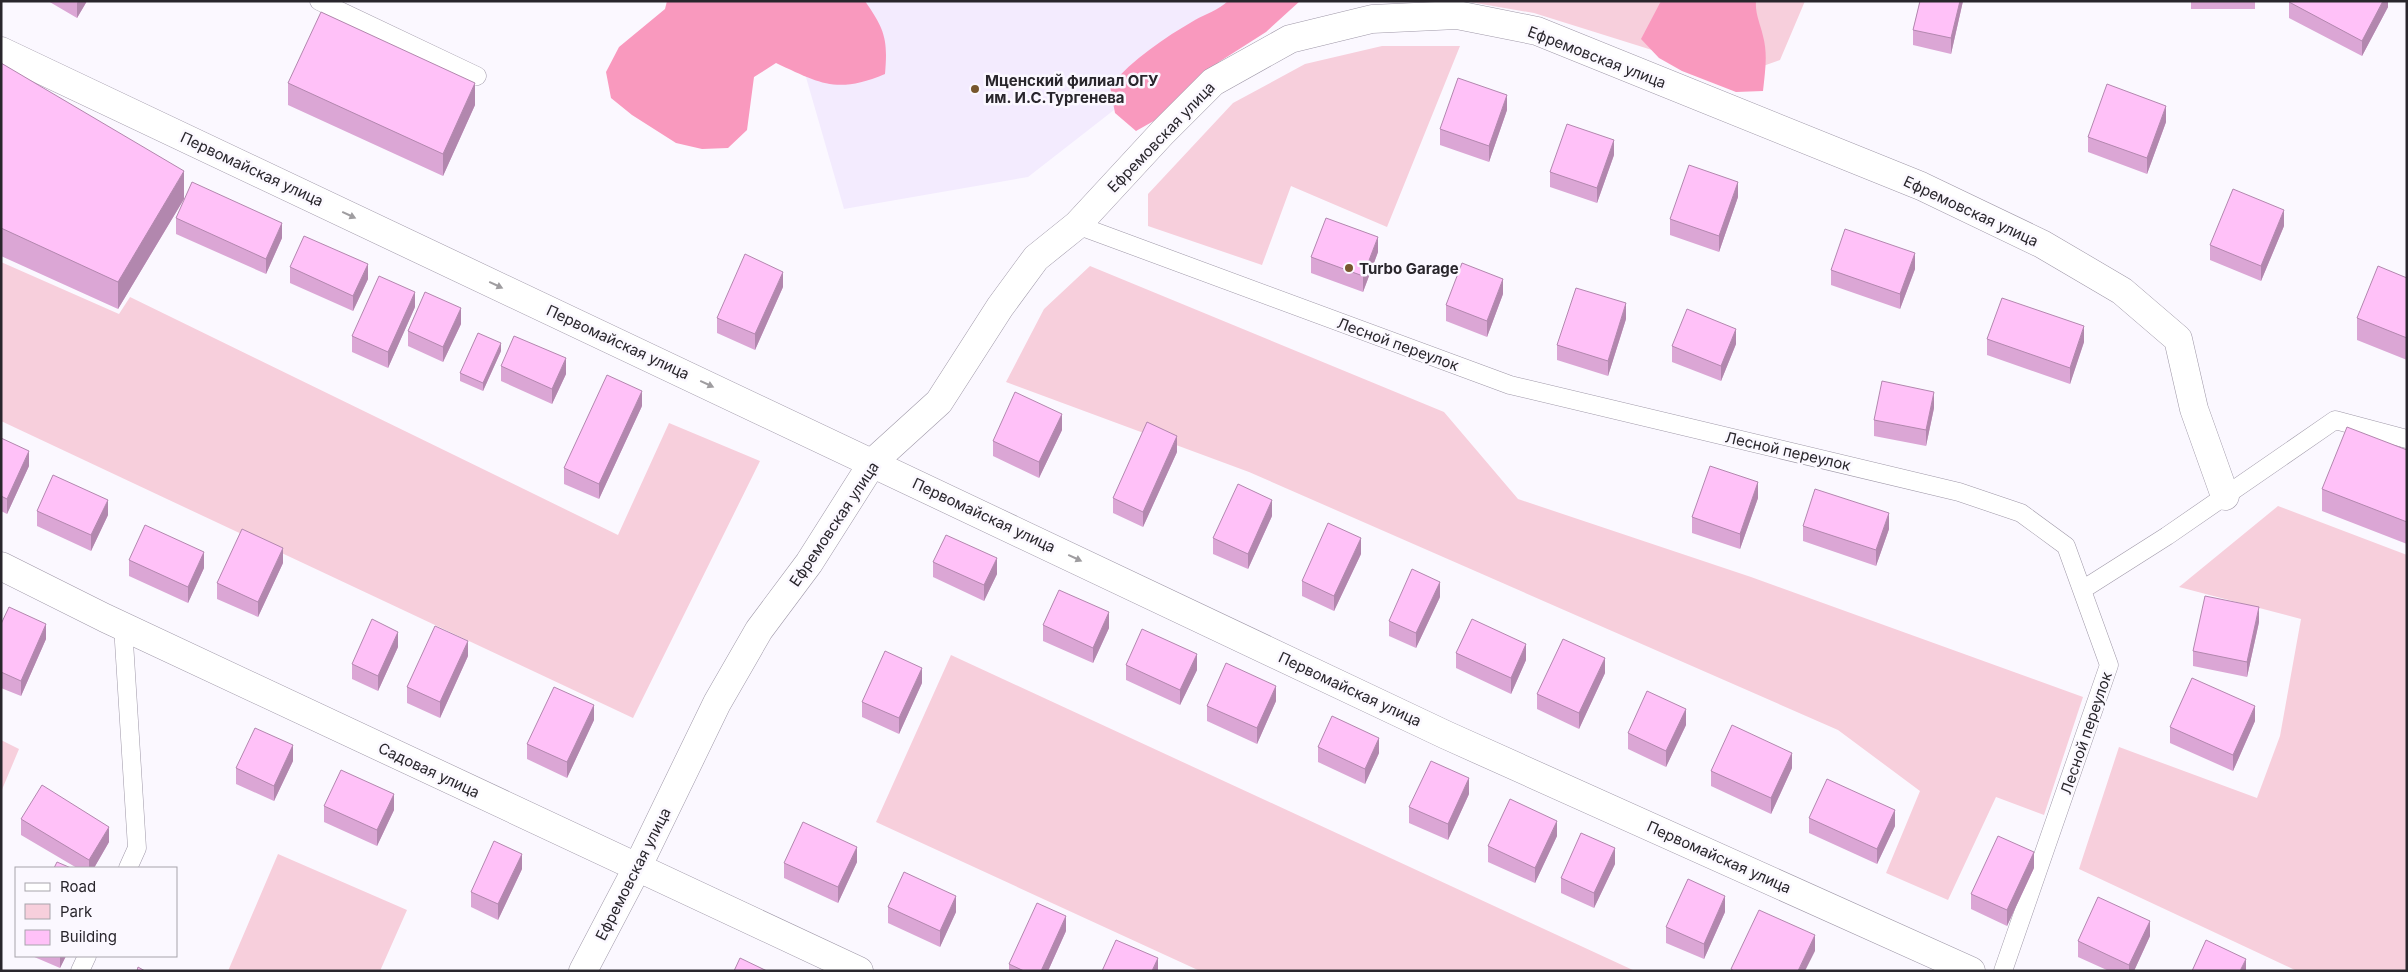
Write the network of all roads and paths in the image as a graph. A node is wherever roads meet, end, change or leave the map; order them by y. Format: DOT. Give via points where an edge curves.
graph roads {
  1 [pos="319,1"];
  2 [pos="1,51"];
  3 [pos="477,76"];
  4 [pos="1077,225"];
  5 [pos="2407,439"];
  6 [pos="873,462"];
  7 [pos="2226,496"];
  8 [pos="1,566"];
  9 [pos="2082,590"];
  10 [pos="123,626"];
  11 [pos="128,867"];
  12 [pos="637,868"];
  13 [pos="87,957"];
  14 [pos="80,971"];
  15 [pos="583,971"];
  16 [pos="859,971"];
  17 [pos="1971,971"];
  18 [pos="2003,971"];
  1 -- 3 [label="lane"];
  2 -- 6 [label="street, Первомайская улица, one-way"];
  4 -- 6 [label="street, Ефремовская улица" via="1036,258 939,402"];
  4 -- 7 [label="street, Ефремовская улица" via="1213,82 1290,39 1372,19 1457,15 1537,31 1921,186 2042,244 2122,291 2178,339 2194,409"];
  4 -- 9 [label="lane, Лесной переулок" via="1510,385 1958,492 2021,513 2066,546"];
  5 -- 7 [label="lane" via="2335,420"];
  6 -- 12 [label="street, Ефремовская улица" via="809,563 759,630 717,703"];
  6 -- 17 [label="street, Первомайская улица, one-way" via="1446,735"];
  7 -- 9 [label="lane"];
  8 -- 10 [label="street, Садовая улица"];
  9 -- 18 [label="lane, Лесной переулок" via="2109,665"];
  10 -- 11 [label="lane" via="138,848"];
  10 -- 12 [label="street, Садовая улица"];
  12 -- 15 [label="street, Ефремовская улица"];
  12 -- 16 [label="street, Садовая улица"];
  13 -- 14 [label="lane"];
}
